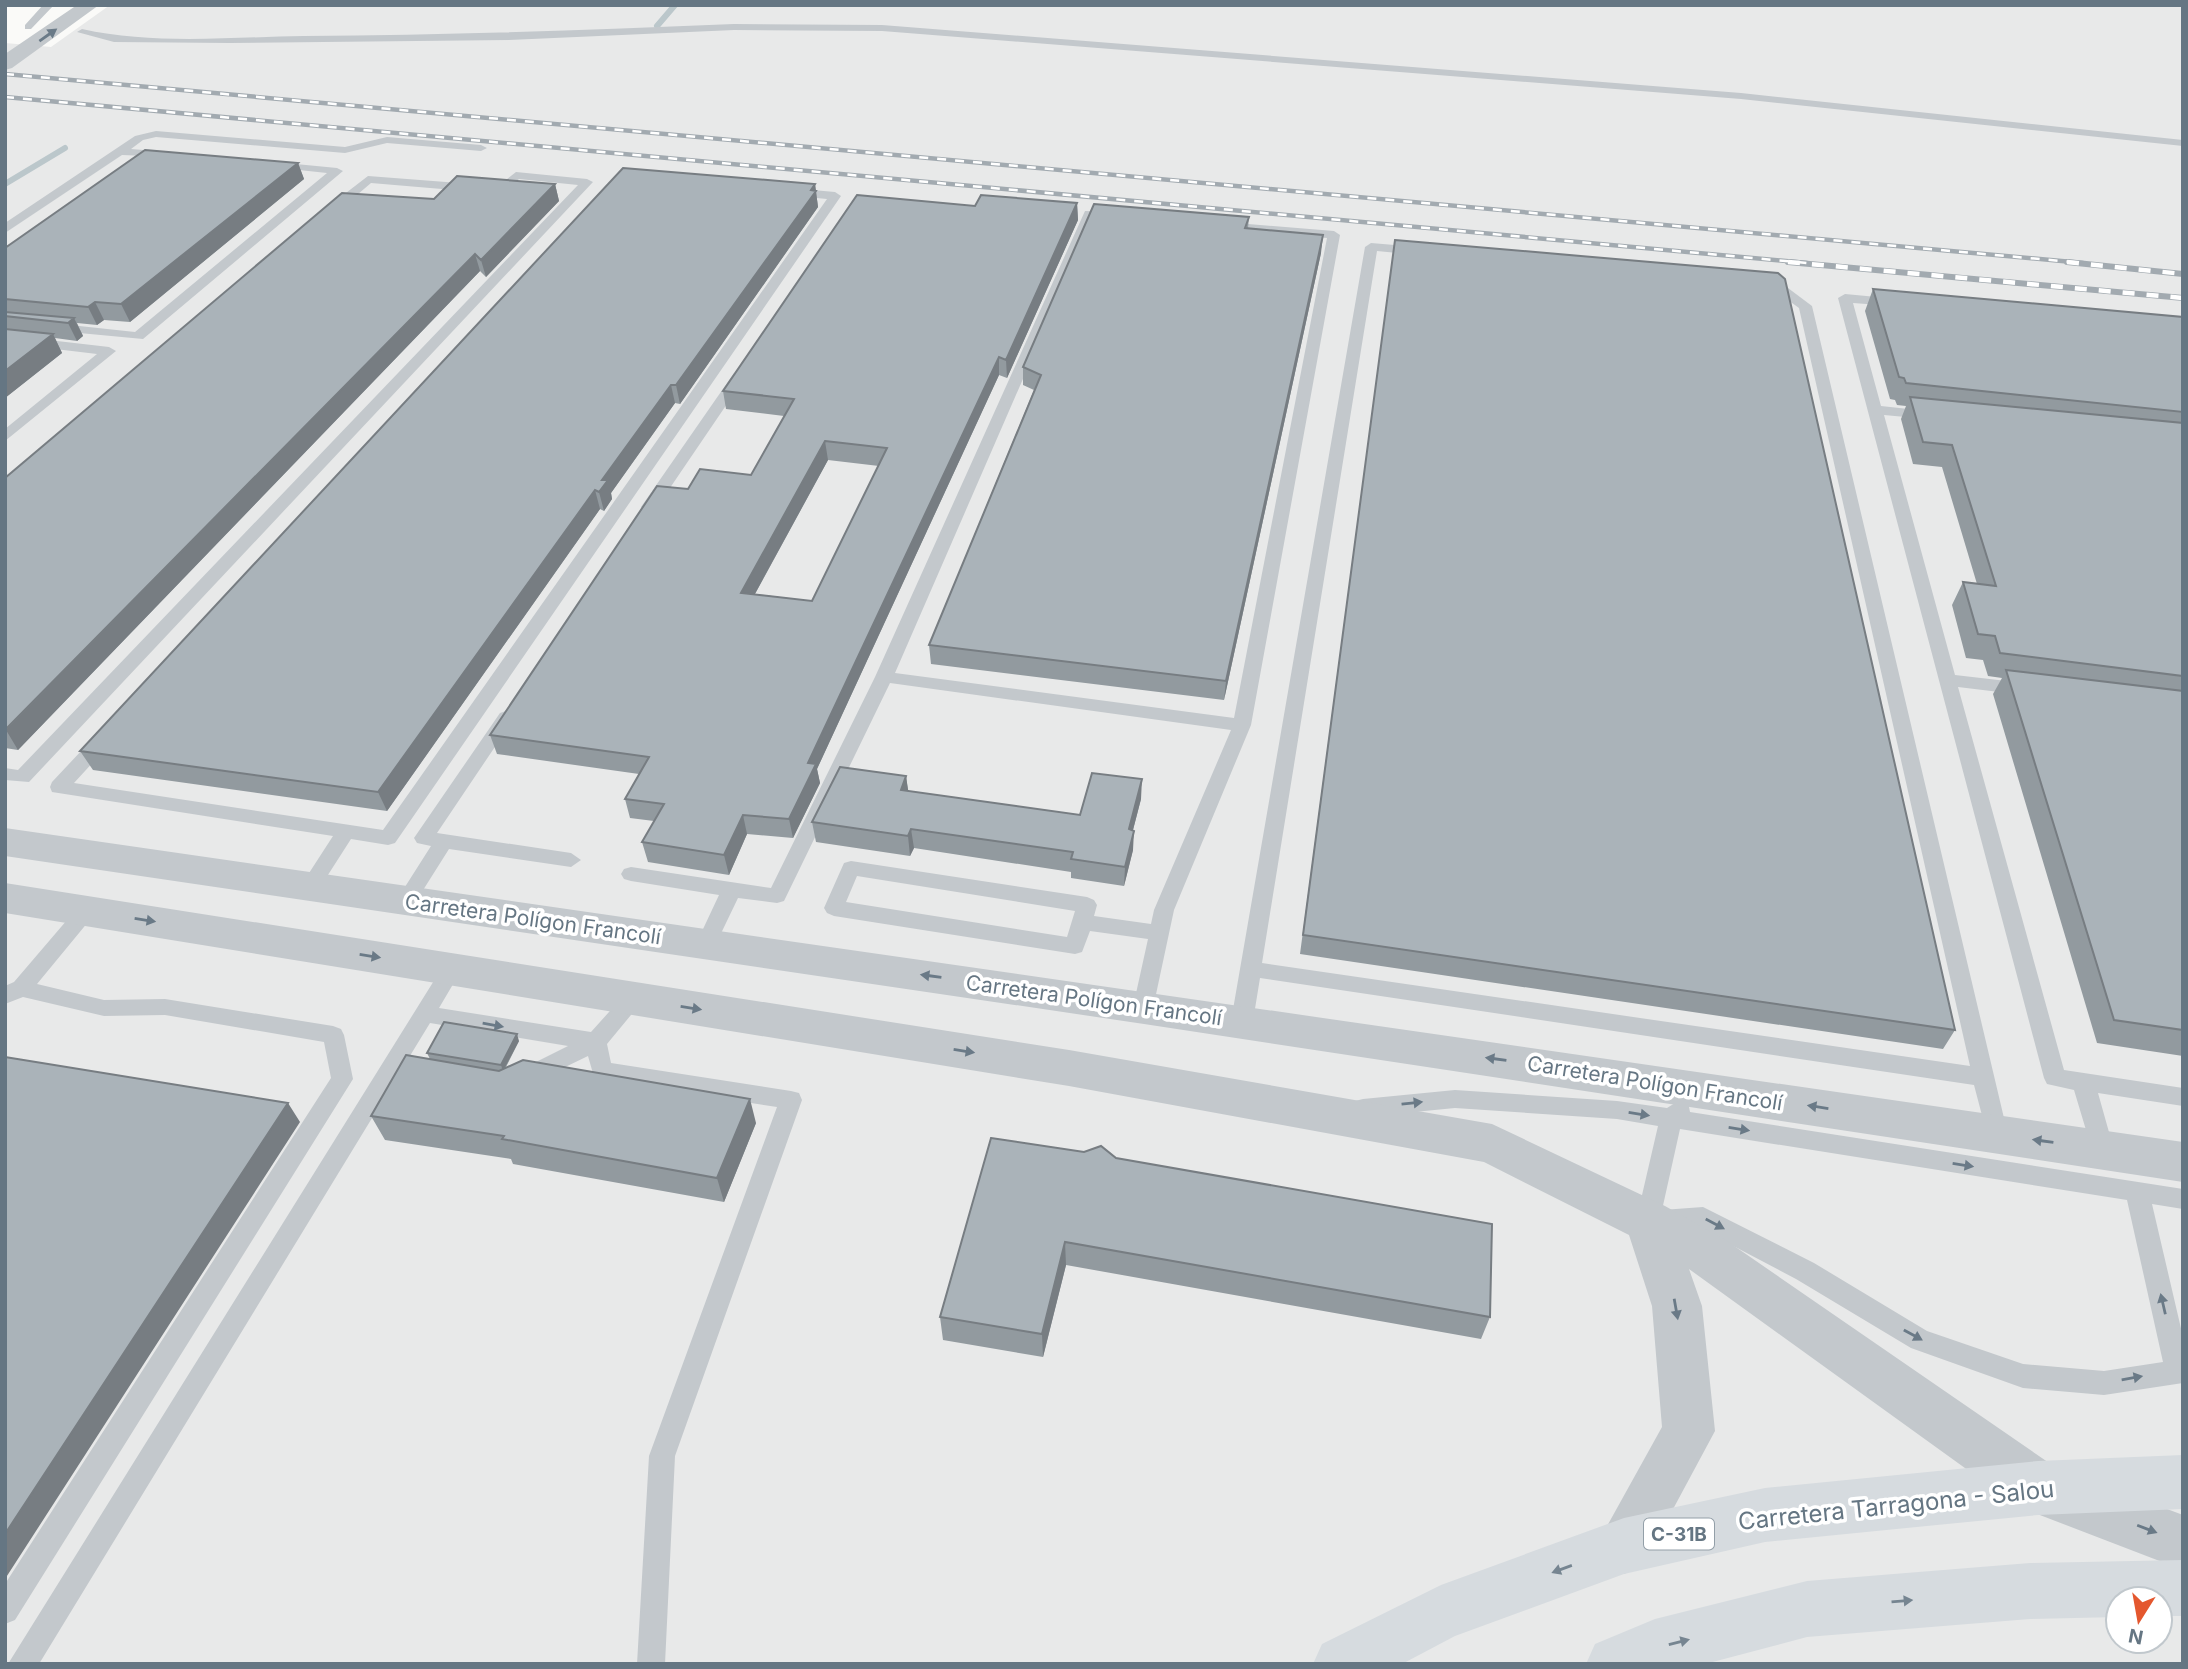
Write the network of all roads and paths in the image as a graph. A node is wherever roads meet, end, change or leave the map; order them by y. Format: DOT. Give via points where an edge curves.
graph roads {
  1 [pos="50,5"];
  2 [pos="58,5"];
  3 [pos="90,5"];
  4 [pos="28,27"];
  5 [pos="82,32"];
  6 [pos="5,42"];
  7 [pos="5,64"];
  8 [pos="2183,143"];
  9 [pos="481,148"];
  10 [pos="120,151"];
  11 [pos="154,154"];
  12 [pos="180,157"];
  13 [pos="258,164"];
  14 [pos="131,170"];
  15 [pos="325,215"];
  16 [pos="1130,218"];
  17 [pos="1212,225"];
  18 [pos="5,229"];
  19 [pos="1439,253"];
  20 [pos="1749,280"];
  21 [pos="1912,304"];
  22 [pos="5,321"];
  23 [pos="5,339"];
  24 [pos="752,357"];
  25 [pos="1875,410"];
  26 [pos="1942,416"];
  27 [pos="5,437"];
  28 [pos="642,517"];
  29 [pos="884,677"];
  30 [pos="1948,680"];
  31 [pos="2045,692"];
  32 [pos="517,701"];
  33 [pos="1242,725"];
  34 [pos="5,774"];
  35 [pos="346,831"];
  36 [pos="444,841"];
  37 [pos="5,842"];
  38 [pos="571,860"];
  39 [pos="631,874"];
  40 [pos="310,887"];
  41 [pos="732,889"];
  42 [pos="5,898"];
  43 [pos="406,901"];
  44 [pos="86,911"];
  45 [pos="1082,922"];
  46 [pos="1160,933"];
  47 [pos="706,944"];
  48 [pos="452,969"];
  49 [pos="1251,969"];
  50 [pos="13,992"];
  51 [pos="634,998"];
  52 [pos="1144,1007"];
  53 [pos="425,1014"];
  54 [pos="1242,1021"];
  55 [pos="596,1042"];
  56 [pos="394,1064"];
  57 [pos="420,1068"];
  58 [pos="1983,1077"];
  59 [pos="2083,1082"];
  60 [pos="511,1084"];
  61 [pos="2183,1097"];
  62 [pos="1773,1101"];
  63 [pos="1320,1113"];
  64 [pos="1671,1119"];
  65 [pos="1997,1135"];
  66 [pos="2103,1150"];
  67 [pos="2183,1162"];
  68 [pos="2137,1192"];
  69 [pos="2183,1199"];
  70 [pos="1648,1221"];
  71 [pos="2180,1371"];
  72 [pos="2183,1482"];
  73 [pos="2038,1488"];
  74 [pos="2183,1543"];
  75 [pos="1623,1546"];
  76 [pos="2183,1588"];
  77 [pos="5,1610"];
  78 [pos="22,1664"];
  79 [pos="651,1664"];
  80 [pos="1342,1664"];
  81 [pos="1615,1664"];
  1 -- 4 [label="lane"];
  2 -- 4 [label="street"];
  7 -- 3 [label="street, one-way"];
  4 -- 6 [label="street"];
  5 -- 8 [label="lane" via="114,39 230,40 509,37 734,27 882,28 1741,96"];
  9 -- 10 [label="lane" via="387,140 345,150 156,134 139,138"];
  10 -- 11 [label="lane"];
  10 -- 18 [label="lane"];
  11 -- 12 [label="lane"];
  11 -- 14 [label="lane"];
  13 -- 22 [label="lane" via="337,171 138,336"];
  15 -- 34 [label="lane" via="368,179 501,190 516,175 587,182 22,777"];
  16 -- 29 [label="lane" via="1089,214"];
  17 -- 33 [label="lane" via="1334,235"];
  19 -- 49 [label="lane" via="1371,247"];
  20 -- 58 [label="lane" via="1776,283 1805,306"];
  21 -- 25 [label="lane" via="1845,298"];
  23 -- 27 [label="lane" via="109,351"];
  24 -- 28 [label="lane"];
  25 -- 26 [label="lane"];
  25 -- 30 [label="lane"];
  29 -- 33 [label="lane"];
  29 -- 41 [label="lane" via="777,896"];
  30 -- 31 [label="lane"];
  30 -- 59 [label="lane" via="2055,1078"];
  32 -- 36 [label="lane" via="424,838"];
  33 -- 46 [label="lane" via="1164,910"];
  35 -- 35 [label="lane" via="59,787 624,176 835,196 388,838"];
  35 -- 40 [label="lane"];
  36 -- 38 [label="lane"];
  36 -- 43 [label="lane"];
  37 -- 40 [label="street, Carretera Polígon Francolí"];
  39 -- 41 [label="lane"];
  40 -- 43 [label="street, Carretera Polígon Francolí"];
  41 -- 47 [label="lane"];
  42 -- 44 [label="street"];
  43 -- 47 [label="street, Carretera Polígon Francolí"];
  44 -- 48 [label="street, one-way"];
  44 -- 50 [label="lane"];
  45 -- 45 [label="lane" via="1075,946 834,908 851,868 1087,905"];
  45 -- 46 [label="lane"];
  46 -- 52 [label="lane"];
  52 -- 47 [label="street, Carretera Polígon Francolí, one-way"];
  48 -- 51 [label="street"];
  48 -- 53 [label="lane"];
  49 -- 54 [label="lane"];
  49 -- 58 [label="lane"];
  50 -- 77 [label="lane" via="104,1008 165,1007 333,1035 342,1079"];
  51 -- 55 [label="lane"];
  51 -- 63 [label="street, one-way"];
  52 -- 54 [label="street, Carretera Polígon Francolí"];
  53 -- 55 [label="lane, one-way"];
  53 -- 56 [label="lane"];
  62 -- 54 [label="street, Carretera Polígon Francolí, one-way"];
  55 -- 60 [label="lane"];
  55 -- 79 [label="lane" via="602,1071 791,1100 662,1456"];
  56 -- 57 [label="lane"];
  56 -- 78 [label="lane"];
  58 -- 65 [label="lane"];
  59 -- 61 [label="lane"];
  59 -- 66 [label="lane"];
  62 -- 64 [label="lane" via="1687,1100"];
  65 -- 62 [label="street, Carretera Polígon Francolí, one-way"];
  63 -- 64 [label="lane, one-way" via="1455,1099 1617,1110"];
  63 -- 70 [label="street" via="1492,1144"];
  64 -- 68 [label="lane, one-way"];
  64 -- 70 [label="lane"];
  66 -- 65 [label="street, Carretera Polígon Francolí, one-way"];
  66 -- 67 [label="street, Carretera Polígon Francolí"];
  68 -- 69 [label="lane"];
  71 -- 68 [label="lane, one-way"];
  70 -- 71 [label="lane, one-way" via="1703,1218 1805,1271 1920,1340 2024,1376 2104,1383"];
  70 -- 73 [label="street" via="1710,1256"];
  70 -- 75 [label="street, one-way" via="1676,1306 1689,1431"];
  72 -- 73 [label="main road, Carretera Tarragona - Salou / C-31B"];
  73 -- 74 [label="street, one-way"];
  73 -- 75 [label="main road, Carretera Tarragona - Salou / C-31B" via="1765,1515"];
  75 -- 80 [label="main road, Carretera Tarragona - Salou / C-31B, one-way" via="1441,1614"];
  81 -- 76 [label="main road, one-way" via="1655,1648 1807,1609 2030,1591"];
}
